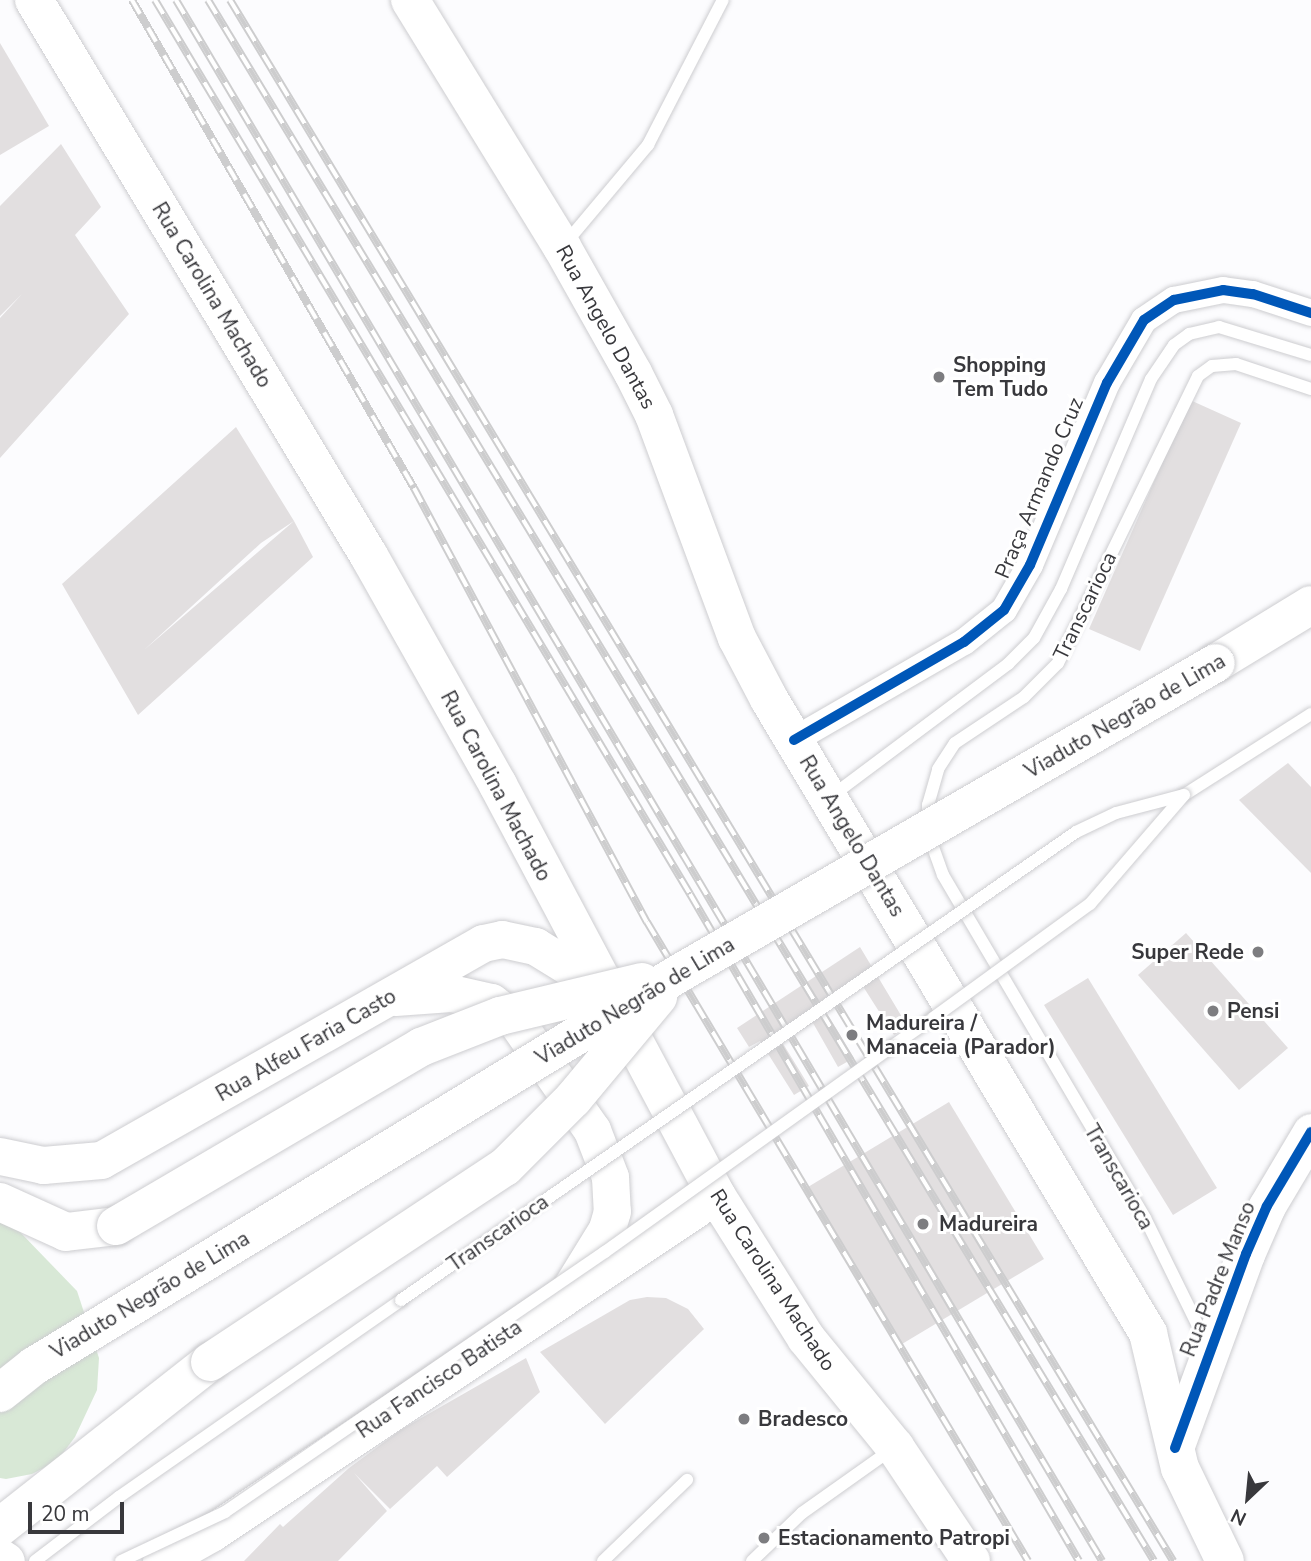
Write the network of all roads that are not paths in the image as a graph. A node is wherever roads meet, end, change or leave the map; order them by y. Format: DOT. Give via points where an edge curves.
graph roads {
  1 [pos="34,0"];
  2 [pos="410,0"];
  3 [pos="723,0"];
  4 [pos="562,247"];
  5 [pos="1311,313"];
  6 [pos="1311,355"];
  7 [pos="1311,389"];
  8 [pos="1301,616"];
  9 [pos="1311,714"];
  10 [pos="794,740"];
  11 [pos="1184,795"];
  12 [pos="831,796"];
  13 [pos="678,974"];
  14 [pos="602,987"];
  15 [pos="389,998"];
  16 [pos="1311,1132"];
  17 [pos="0,1156"];
  18 [pos="716,1195"];
  19 [pos="0,1202"];
  20 [pos="568,1293"];
  21 [pos="1210,1350"];
  22 [pos="0,1393"];
  23 [pos="895,1447"];
  24 [pos="1175,1448"];
  25 [pos="687,1480"];
  26 [pos="0,1527"];
  27 [pos="0,1557"];
  28 [pos="6,1561"];
  29 [pos="35,1561"];
  30 [pos="121,1561"];
  31 [pos="161,1561"];
  32 [pos="603,1561"];
  33 [pos="752,1561"];
  34 [pos="971,1561"];
  35 [pos="1225,1561"];
  1 -- 14 [label="main road, Rua Carolina Machado" via="369,556 509,804"];
  2 -- 4 [label="main road, Rua Angelo Dantas"];
  3 -- 4 [label="lane" via="648,145"];
  4 -- 10 [label="main road, Rua Angelo Dantas" via="654,415 737,638"];
  5 -- 10 [label="street, Praça Armando Cruz" via="1223,290 1174,300 1144,320 1107,383 1030,565 1004,611 964,642"];
  6 -- 12 [label="lane" via="1219,327 1189,334 1174,345 1156,368 1061,589 1034,638 1008,664"];
  7 -- 21 [label="lane, Transcarioca" via="1236,364 1212,366 1198,376 1058,663 1040,686 955,743 938,769 928,804 928,833 943,875 1145,1218"];
  8 -- 13 [label="main road, Viaduto Negrão de Lima, bridge"];
  9 -- 11 [label="lane, Transcarioca"];
  10 -- 12 [label="main road, Rua Angelo Dantas"];
  11 -- 29 [label="lane, Transcarioca, bridge" via="1116,813 1076,832 130,1489"];
  11 -- 30 [label="lane, Transcarioca, bridge" via="1090,904 1051,937 225,1512"];
  12 -- 24 [label="main road, Rua Angelo Dantas" via="1148,1333"];
  13 -- 19 [label="main road, bridge" via="500,1016 421,1047 116,1226 66,1232"];
  13 -- 22 [label="main road, Viaduto Negrão de Lima, bridge" via="34,1366"];
  13 -- 26 [label="main road, bridge" via="573,1099 505,1167 210,1362"];
  14 -- 15 [label="main road, Rua Alfeu Faria Casto" via="535,946 502,939 457,955"];
  14 -- 18 [label="main road, Rua Carolina Machado"];
  15 -- 17 [label="main road, Rua Alfeu Faria Casto" via="100,1160 43,1165"];
  15 -- 20 [label="main road" via="451,993 491,1002 514,1020 592,1130 610,1177 612,1211 607,1228"];
  16 -- 21 [label="main road, Rua Padre Manso" via="1267,1206"];
  18 -- 20 [label="main road, Rua Fancisco Batista"];
  18 -- 23 [label="main road, Rua Carolina Machado" via="806,1338"];
  20 -- 31 [label="main road, Rua Fancisco Batista" via="211,1533"];
  21 -- 24 [label="main road, Rua Padre Manso"];
  23 -- 33 [label="lane" via="802,1513"];
  23 -- 34 [label="main road, Rua Carolina Machado"];
  24 -- 35 [label="main road, Rua Angelo Dantas" via="1192,1502"];
  25 -- 32 [label="lane"];
  27 -- 28 [label="main road"];
}
